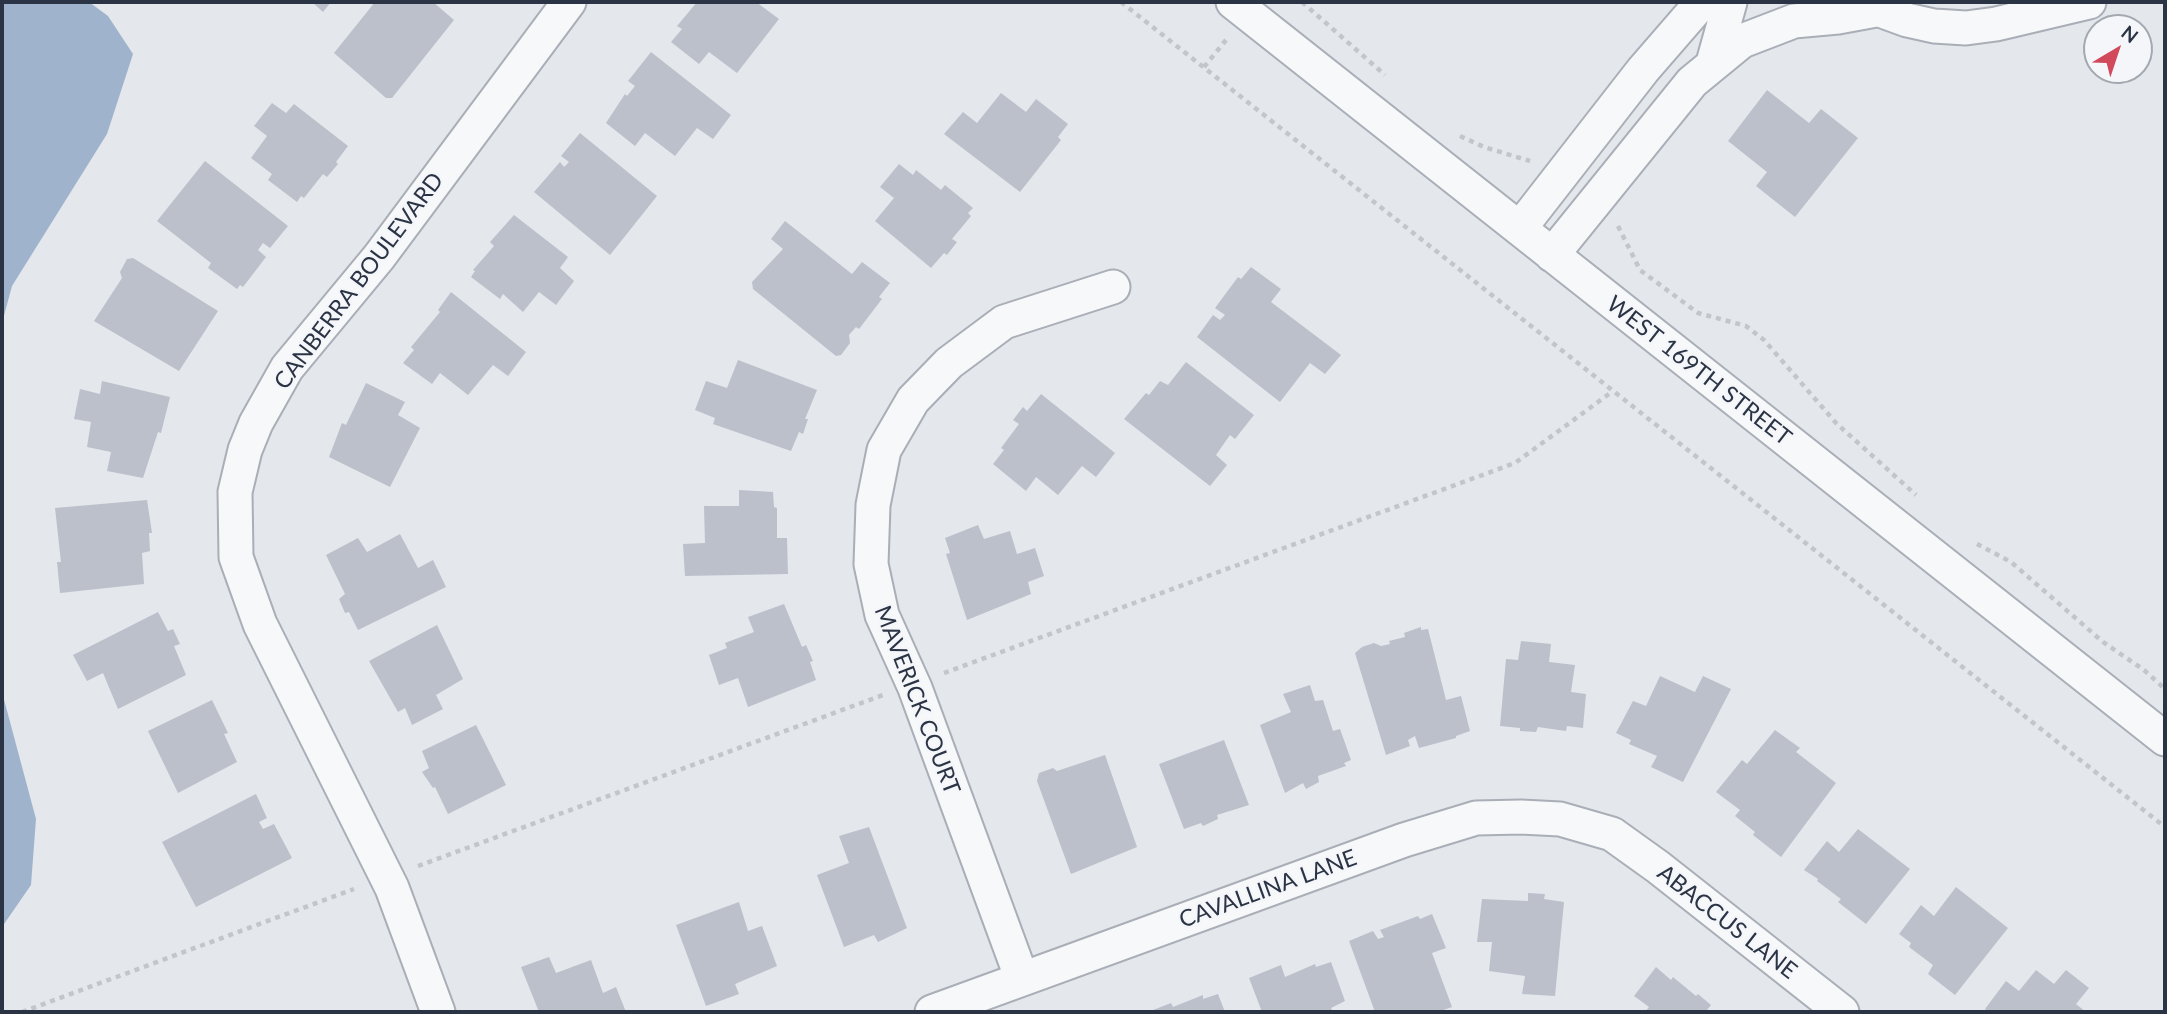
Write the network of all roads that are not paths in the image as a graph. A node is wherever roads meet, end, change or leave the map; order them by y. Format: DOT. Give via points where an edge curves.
graph roads {
  1 [pos="1702,2"];
  2 [pos="1730,2"];
  3 [pos="2089,2"];
  4 [pos="564,4"];
  5 [pos="1867,6"];
  6 [pos="1233,17"];
  7 [pos="1713,63"];
  8 [pos="1520,228"];
  9 [pos="1552,255"];
  10 [pos="1113,287"];
  11 [pos="2165,739"];
  12 [pos="1612,834"];
  13 [pos="1022,979"];
  14 [pos="438,1012"];
  15 [pos="932,1012"];
  16 [pos="1842,1012"];
  1 -- 8 [label="street"];
  2 -- 7 [label="street"];
  3 -- 5 [label="street" via="1966,28 1934,26"];
  4 -- 14 [label="street, CANBERRA BOULEVARD" via="379,257 287,368 256,423 235,492 236,557 261,624 386,877"];
  5 -- 7 [label="street" via="1838,17 1794,21 1742,41"];
  6 -- 8 [label="street, WEST 169TH STREET"];
  7 -- 9 [label="street" via="1692,82"];
  8 -- 9 [label="street, WEST 169TH STREET"];
  9 -- 11 [label="street, WEST 169TH STREET"];
  10 -- 13 [label="street, MAVERICK COURT" via="1004,322 949,363 913,400 884,450 873,505 871,564 882,615 913,684"];
  12 -- 13 [label="street, CAVALLINA LANE" via="1560,819 1476,818"];
  12 -- 16 [label="street, ABACCUS LANE"];
  13 -- 15 [label="street, CAVALLINA LANE"];
}
